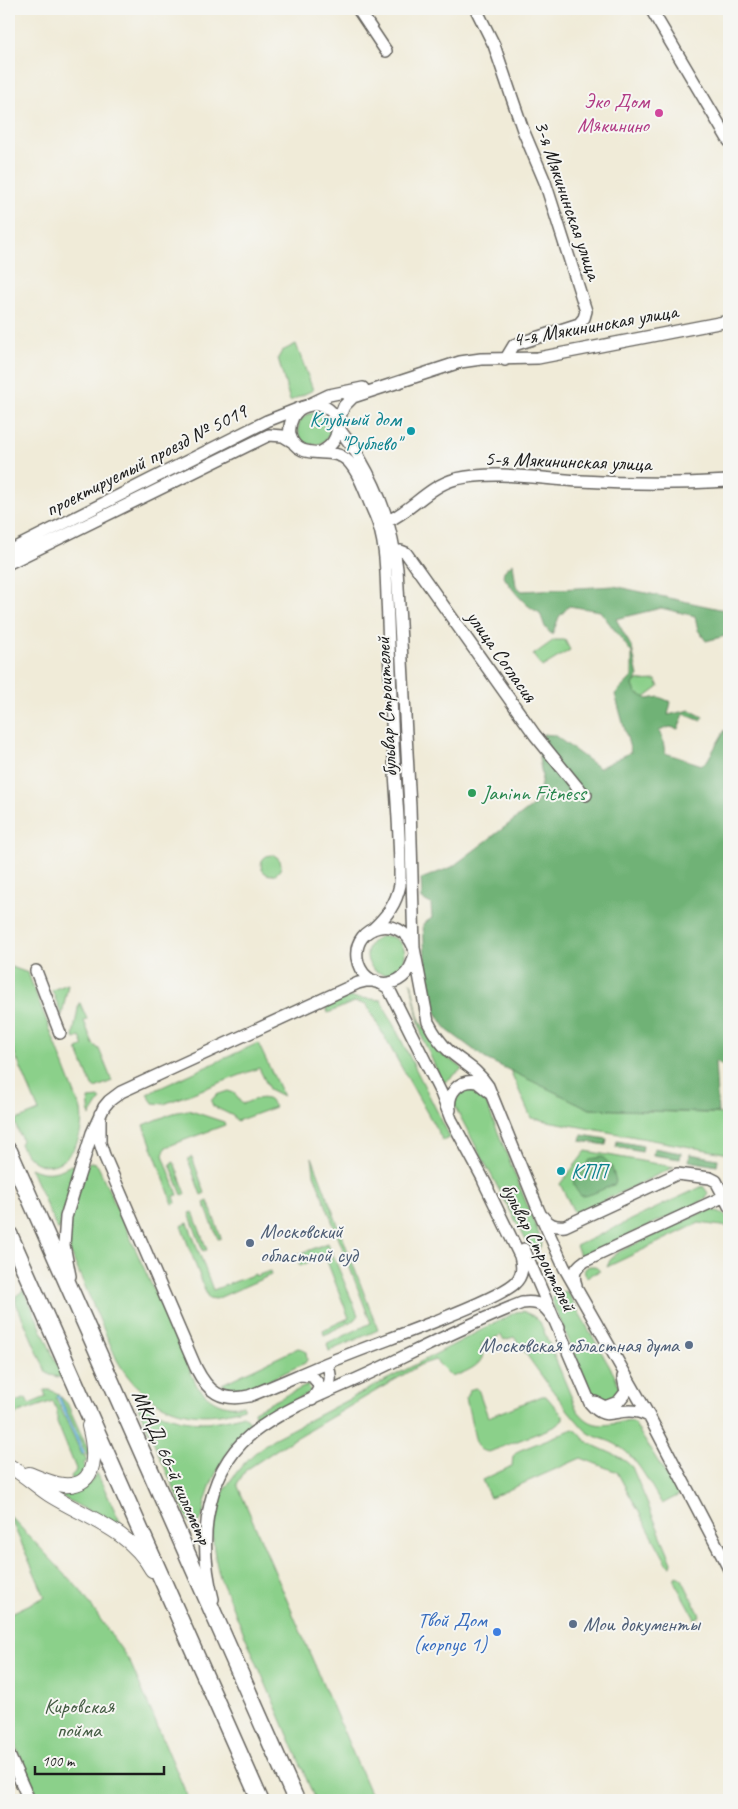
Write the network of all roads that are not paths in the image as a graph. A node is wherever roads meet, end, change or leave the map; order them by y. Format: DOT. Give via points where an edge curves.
graph roads {
  1 [pos="358,9"];
  2 [pos="476,9"];
  3 [pos="651,9"];
  4 [pos="386,51"];
  5 [pos="729,141"];
  6 [pos="729,321"];
  7 [pos="505,360"];
  8 [pos="409,378"];
  9 [pos="305,407"];
  10 [pos="338,426"];
  11 [pos="293,442"];
  12 [pos="321,452"];
  13 [pos="729,481"];
  14 [pos="388,521"];
  15 [pos="9,550"];
  16 [pos="389,551"];
  17 [pos="9,563"];
  18 [pos="586,795"];
  19 [pos="373,929"];
  20 [pos="414,952"];
  21 [pos="36,971"];
  22 [pos="378,982"];
  23 [pos="60,1033"];
  24 [pos="494,1101"];
  25 [pos="100,1114"];
  26 [pos="451,1119"];
  27 [pos="9,1151"];
  28 [pos="484,1182"];
  29 [pos="727,1201"];
  30 [pos="538,1209"];
  31 [pos="9,1234"];
  32 [pos="577,1291"];
  33 [pos="84,1321"];
  34 [pos="559,1327"];
  35 [pos="327,1364"];
  36 [pos="622,1369"];
  37 [pos="300,1375"];
  38 [pos="586,1394"];
  39 [pos="316,1398"];
  40 [pos="83,1401"];
  41 [pos="649,1416"];
  42 [pos="13,1468"];
  43 [pos="729,1568"];
  44 [pos="177,1614"];
  45 [pos="222,1631"];
  46 [pos="9,1755"];
  47 [pos="29,1800"];
  48 [pos="260,1800"];
  49 [pos="296,1800"];
  1 -- 4 [label="street"];
  2 -- 7 [label="street, 3-я Мякининская улица" via="494,45 545,182 586,311 579,324 514,345"];
  3 -- 5 [label="street"];
  6 -- 7 [label="street, 4-я Мякининская улица" via="570,353"];
  7 -- 8 [label="street, 4-я Мякининская улица" via="460,362"];
  8 -- 9 [label="street, 4-я Мякининская улица" via="329,395"];
  8 -- 10 [label="street, 4-я Мякининская улица" via="353,397 344,406"];
  9 -- 10 [label="street, бульвар Строителей" via="327,408"];
  9 -- 11 [label="street" via="291,419"];
  9 -- 15 [label="street, проектируемый проезд № 5019" via="267,421"];
  10 -- 12 [label="street" via="334,443"];
  10 -- 14 [label="street, бульвар Строителей" via="361,460"];
  11 -- 12 [label="street, бульвар Строителей" via="308,453"];
  11 -- 17 [label="street, проектируемый проезд № 5019" via="283,436 269,435"];
  12 -- 16 [label="street, бульвар Строителей" via="345,458 355,472"];
  13 -- 14 [label="street, 5-я Мякининская улица" via="626,483 493,474 454,480 438,487"];
  14 -- 16 [label="street, бульвар Строителей"];
  16 -- 18 [label="street, улица Согласия" via="406,553 535,735"];
  16 -- 19 [label="street, бульвар Строителей" via="392,722 400,885 394,906"];
  16 -- 20 [label="street, бульвар Строителей" via="409,800"];
  19 -- 20 [label="street, бульвар Строителей" via="381,926 398,929 410,940"];
  19 -- 22 [label="street, бульвар Строителей" via="361,941 357,957 363,972"];
  20 -- 22 [label="street, бульвар Строителей" via="407,974 390,983"];
  20 -- 24 [label="street, бульвар Строителей" via="425,1012 433,1031 446,1049 476,1070"];
  21 -- 23 [label="street"];
  22 -- 25 [label="street" via="366,980 358,983 121,1092"];
  22 -- 26 [label="street, бульвар Строителей" via="390,991"];
  24 -- 26 [label="street, бульвар Строителей" via="481,1084 463,1083 450,1096"];
  24 -- 30 [label="street, бульвар Строителей"];
  25 -- 33 [label="street" via="64,1230 67,1264"];
  25 -- 37 [label="street" via="100,1143 104,1155 204,1382 220,1395 238,1399"];
  26 -- 28 [label="street, бульвар Строителей"];
  27 -- 33 [label="highway, МКАД, 66-й километр"];
  28 -- 34 [label="street, бульвар Строителей" via="518,1237"];
  28 -- 35 [label="street" via="523,1266 513,1285 451,1315"];
  29 -- 30 [label="street" via="716,1181 677,1174 565,1226 548,1223"];
  29 -- 32 [label="street" via="585,1262 575,1270"];
  30 -- 32 [label="street, бульвар Строителей"];
  31 -- 40 [label="highway"];
  32 -- 36 [label="street, бульвар Строителей"];
  33 -- 45 [label="highway, МКАД, 66-й километр"];
  34 -- 38 [label="street, бульвар Строителей"];
  34 -- 39 [label="street" via="545,1307 538,1303 522,1303"];
  35 -- 37 [label="street"];
  35 -- 39 [label="street" via="331,1380"];
  36 -- 38 [label="street, бульвар Строителей" via="626,1392 618,1402 605,1407"];
  36 -- 41 [label="street, бульвар Строителей"];
  37 -- 39 [label="street" via="312,1376 318,1384"];
  38 -- 41 [label="street, бульвар Строителей" via="602,1414 629,1411"];
  39 -- 45 [label="street" via="266,1423 246,1439 229,1461 214,1491 206,1525 205,1554"];
  40 -- 42 [label="main road" via="93,1441 94,1463 90,1473 81,1481 61,1485"];
  40 -- 44 [label="highway"];
  41 -- 43 [label="street, бульвар Строителей"];
  42 -- 44 [label="main road" via="49,1495 124,1536 137,1547"];
  44 -- 48 [label="highway"];
  45 -- 49 [label="highway, МКАД, 66-й километр"];
  46 -- 47 [label="street"];
}
